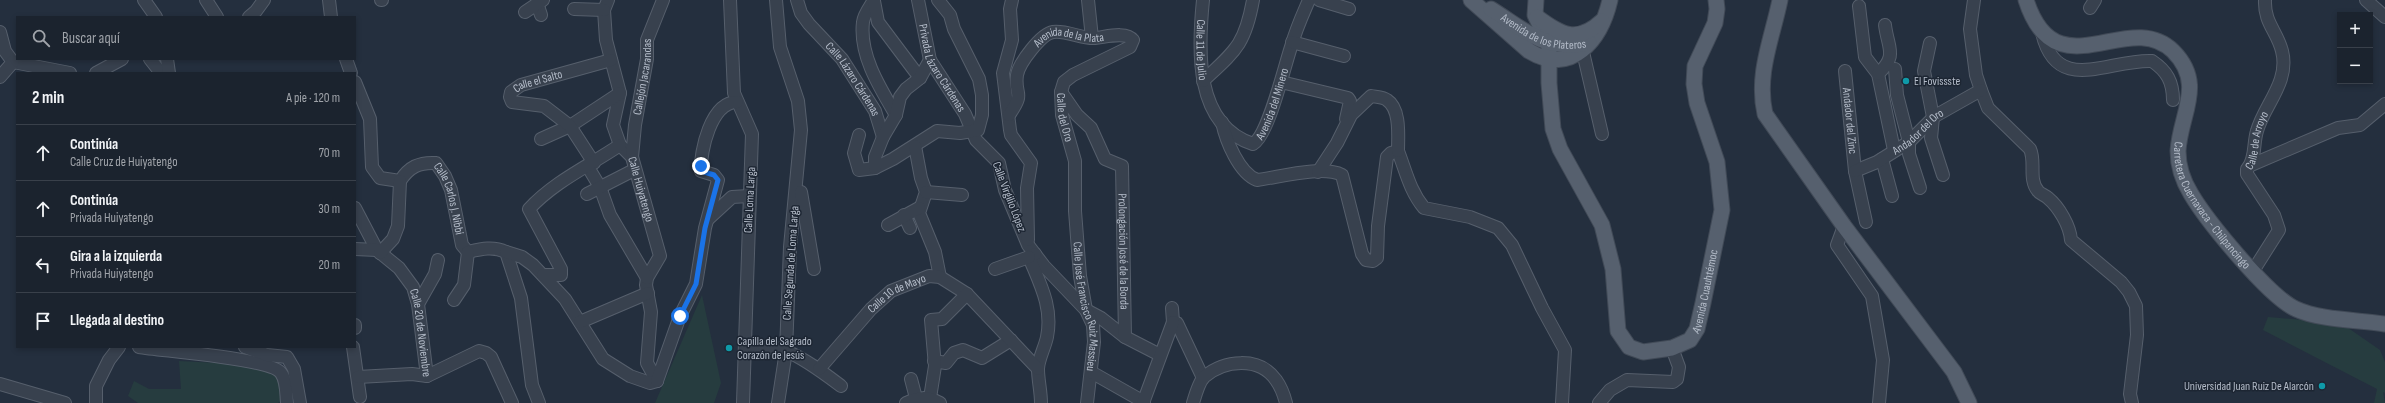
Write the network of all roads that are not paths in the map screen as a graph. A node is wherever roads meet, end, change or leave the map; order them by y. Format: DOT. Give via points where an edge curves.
graph roads {
  1 [pos="144,0"];
  2 [pos="206,0"];
  3 [pos="264,0"];
  4 [pos="330,0"];
  5 [pos="663,0"];
  6 [pos="730,0"];
  7 [pos="776,0"];
  8 [pos="797,0"];
  9 [pos="918,0"];
  10 [pos="938,0"];
  11 [pos="1012,0"];
  12 [pos="1088,0"];
  13 [pos="1203,0"];
  14 [pos="1253,0"];
  15 [pos="1309,0"];
  16 [pos="1319,0"];
  17 [pos="1471,0"];
  18 [pos="1477,0"];
  19 [pos="1536,0"];
  20 [pos="1610,0"];
  21 [pos="1716,0"];
  22 [pos="1780,0"];
  23 [pos="1974,0"];
  24 [pos="2026,0"];
  25 [pos="2265,0"];
  26 [pos="2366,0"];
  27 [pos="540,1"];
  28 [pos="874,1"];
  29 [pos="601,5"];
  30 [pos="1859,6"];
  31 [pos="579,9"];
  32 [pos="1349,10"];
  33 [pos="525,12"];
  34 [pos="1535,15"];
  35 [pos="155,16"];
  36 [pos="216,16"];
  37 [pos="250,16"];
  38 [pos="331,16"];
  39 [pos="541,16"];
  40 [pos="2385,17"];
  41 [pos="1506,18"];
  42 [pos="1605,18"];
  43 [pos="1885,25"];
  44 [pos="0,32"];
  45 [pos="2042,33"];
  46 [pos="1092,38"];
  47 [pos="1133,40"];
  48 [pos="1292,42"];
  49 [pos="1930,43"];
  50 [pos="1586,47"];
  51 [pos="1549,51"];
  52 [pos="1344,56"];
  53 [pos="120,60"];
  54 [pos="151,60"];
  55 [pos="166,60"];
  56 [pos="346,60"];
  57 [pos="611,60"];
  58 [pos="930,60"];
  59 [pos="13,62"];
  60 [pos="1895,69"];
  61 [pos="1845,71"];
  62 [pos="65,72"];
  63 [pos="98,72"];
  64 [pos="160,72"];
  65 [pos="169,72"];
  66 [pos="351,72"];
  67 [pos="1878,74"];
  68 [pos="0,77"];
  69 [pos="920,78"];
  70 [pos="1203,81"];
  71 [pos="1281,82"];
  72 [pos="356,84"];
  73 [pos="1980,90"];
  74 [pos="1061,92"];
  75 [pos="620,93"];
  76 [pos="1208,100"];
  77 [pos="2173,100"];
  78 [pos="737,102"];
  79 [pos="2385,104"];
  80 [pos="896,115"];
  81 [pos="1010,115"];
  82 [pos="1933,117"];
  83 [pos="1222,122"];
  84 [pos="570,126"];
  85 [pos="1344,126"];
  86 [pos="973,132"];
  87 [pos="1602,134"];
  88 [pos="859,135"];
  89 [pos="883,137"];
  90 [pos="541,139"];
  91 [pos="1909,142"];
  92 [pos="620,145"];
  93 [pos="915,146"];
  94 [pos="1894,150"];
  95 [pos="1398,151"];
  96 [pos="632,156"];
  97 [pos="1882,159"];
  98 [pos="591,165"];
  99 [pos="2251,165"];
  100 [pos="875,168"];
  101 [pos="634,170"];
  102 [pos="798,171"];
  103 [pos="1855,171"];
  104 [pos="1318,172"];
  105 [pos="1943,175"];
  106 [pos="400,181"];
  107 [pos="600,187"];
  108 [pos="1920,188"];
  109 [pos="926,192"];
  110 [pos="587,194"];
  111 [pos="962,195"];
  112 [pos="749,196"];
  113 [pos="1892,196"];
  114 [pos="919,208"];
  115 [pos="356,210"];
  116 [pos="1075,211"];
  117 [pos="904,215"];
  118 [pos="707,220"];
  119 [pos="1866,222"];
  120 [pos="888,225"];
  121 [pos="1844,226"];
  122 [pos="910,228"];
  123 [pos="356,249"];
  124 [pos="378,251"];
  125 [pos="468,252"];
  126 [pos="506,252"];
  127 [pos="1031,252"];
  128 [pos="438,260"];
  129 [pos="814,269"];
  130 [pos="995,269"];
  131 [pos="2253,272"];
  132 [pos="543,275"];
  133 [pos="940,277"];
  134 [pos="647,278"];
  135 [pos="648,293"];
  136 [pos="967,294"];
  137 [pos="454,300"];
  138 [pos="418,304"];
  139 [pos="1172,308"];
  140 [pos="1086,310"];
  141 [pos="580,322"];
  142 [pos="1173,322"];
  143 [pos="2385,324"];
  144 [pos="1125,337"];
  145 [pos="1012,340"];
  146 [pos="128,348"];
  147 [pos="147,348"];
  148 [pos="215,348"];
  149 [pos="250,348"];
  150 [pos="353,348"];
  151 [pos="1672,348"];
  152 [pos="745,349"];
  153 [pos="117,350"];
  154 [pos="275,351"];
  155 [pos="786,351"];
  156 [pos="1160,355"];
  157 [pos="203,356"];
  158 [pos="934,361"];
  159 [pos="819,369"];
  160 [pos="1038,369"];
  161 [pos="1091,372"];
  162 [pos="427,376"];
  163 [pos="358,377"];
  164 [pos="1203,378"];
  165 [pos="911,379"];
  166 [pos="657,380"];
  167 [pos="0,384"];
  168 [pos="841,386"];
  169 [pos="360,397"];
  170 [pos="911,400"];
  171 [pos="935,400"];
  172 [pos="1044,400"];
  173 [pos="1144,402"];
  174 [pos="66,403"];
  175 [pos="96,403"];
  176 [pos="287,403"];
  177 [pos="300,403"];
  178 [pos="512,403"];
  179 [pos="539,403"];
  180 [pos="743,403"];
  181 [pos="778,403"];
  182 [pos="1087,403"];
  183 [pos="1193,403"];
  184 [pos="1286,403"];
  185 [pos="1562,403"];
  186 [pos="1599,403"];
  187 [pos="1879,403"];
  188 [pos="1969,403"];
  189 [pos="2132,403"];
  1 -- 35 [label="street"];
  2 -- 36 [label="street"];
  3 -- 37 [label="street"];
  4 -- 38 [label="street"];
  5 -- 96 [label="street, Callejón Jacarandas" via="647,40 647,59"];
  6 -- 78 [label="street, Calle Loma Larga" via="732,69"];
  7 -- 102 [label="street, Calle Segunda de Loma Larga" via="780,47 798,101 801,130"];
  8 -- 89 [label="street, Calle Lázaro Cárdenas" via="801,13 842,59 875,111"];
  9 -- 58 [label="street, Privada Lázaro Cárdenas"];
  10 -- 86 [label="street" via="950,15 954,29 979,79 982,114 978,130"];
  11 -- 81 [label="street" via="1012,40 1003,72"];
  12 -- 46 [label="street"];
  13 -- 70 [label="street, Calle 11 de Julio"];
  14 -- 70 [label="street" via="1243,39"];
  15 -- 48 [label="street, Avenida del Minero"];
  16 -- 32 [label="street"];
  17 -- 51 [label="main road, Avenida de los Plateros" via="1529,50"];
  18 -- 41 [label="main road, Avenida de los Plateros"];
  19 -- 34 [label="main road"];
  20 -- 42 [label="main road"];
  21 -- 151 [label="main road, Avenida Cuauhtémoc" via="1715,23 1695,66 1694,84 1697,103 1717,162 1722,210 1697,329 1690,340"];
  22 -- 121 [label="main road" via="1762,77 1765,114"];
  23 -- 73 [label="street" via="1970,29"];
  24 -- 45 [label="main road, Carretera Cuernavaca - Chilpancingo"];
  25 -- 99 [label="street, Calle de Arroyo" via="2266,17 2282,51 2283,64 2273,99 2257,130"];
  26 -- 40 [label="street"];
  27 -- 33 [label="street"];
  27 -- 39 [label="street"];
  28 -- 69 [label="street" via="878,22"];
  28 -- 80 [label="street" via="863,22 864,41 870,65"];
  29 -- 31 [label="street"];
  29 -- 57 [label="street, Calle Huiyatengo"];
  30 -- 67 [label="street" via="1865,57"];
  34 -- 41 [label="main road"];
  34 -- 42 [label="main road" via="1552,28 1576,35 1594,28"];
  34 -- 51 [label="main road"];
  41 -- 51 [label="main road, Avenida de los Plateros"];
  42 -- 50 [label="main road" via="1598,34"];
  43 -- 67 [label="street" via="1892,54 1888,65"];
  44 -- 59 [label="street" via="5,51"];
  45 -- 77 [label="street" via="2051,57 2058,64 2072,70 2152,61 2165,71 2170,79"];
  45 -- 131 [label="main road, Carretera Cuernavaca - Chilpancingo" via="2059,43 2076,47 2121,39 2148,39 2161,42 2173,51 2190,78 2190,99 2178,150 2181,172 2198,204"];
  46 -- 47 [label="street, Avenida de la Plata" via="1126,35"];
  46 -- 81 [label="street, Avenida de la Plata" via="1054,32 1041,37 1019,70 1017,77 1020,96"];
  47 -- 74 [label="street, Calle del Oro" via="1130,47 1073,75 1064,82"];
  48 -- 52 [label="street"];
  48 -- 71 [label="street, Avenida del Minero"];
  49 -- 82 [label="street" via="1924,71"];
  50 -- 51 [label="main road, Avenida de los Plateros" via="1568,46"];
  50 -- 87 [label="street"];
  51 -- 151 [label="main road, Avenida Cuauhtémoc" via="1553,129 1560,149 1602,225 1606,237 1613,268 1618,331 1629,346 1643,352"];
  53 -- 63 [label="street"];
  54 -- 64 [label="street"];
  55 -- 65 [label="street"];
  56 -- 66 [label="street"];
  57 -- 75 [label="street, Calle Huiyatengo"];
  57 -- 84 [label="street, Calle el Salto" via="521,85 511,92 512,102 544,106"];
  58 -- 69 [label="street"];
  58 -- 86 [label="street, Privada Lázaro Cárdenas" via="965,114"];
  59 -- 62 [label="street"];
  59 -- 68 [label="street"];
  60 -- 91 [label="street" via="1897,95"];
  61 -- 103 [label="street, Andador del Zinc"];
  67 -- 94 [label="street"];
  69 -- 80 [label="street" via="900,97"];
  70 -- 76 [label="street, Calle 11 de Julio"];
  71 -- 83 [label="street, Avenida del Minero" via="1258,141 1253,144 1247,142"];
  71 -- 85 [label="street" via="1348,98 1350,101"];
  72 -- 106 [label="street" via="370,119 372,168 380,178"];
  73 -- 82 [label="street, Andador del Oro"];
  73 -- 189 [label="street" via="1988,108 2030,149 2034,156 2033,182 2038,192 2049,198 2064,220 2070,230 2071,240 2108,270 2129,292 2136,306 2137,335 2130,394"];
  74 -- 116 [label="street, Calle del Oro" via="1062,115 1076,161"];
  74 -- 144 [label="street, Prolongación José de la Borda" via="1077,115 1091,128 1105,159 1122,166"];
  75 -- 84 [label="street"];
  75 -- 92 [label="street, Calle Huiyatengo" via="613,125"];
  76 -- 83 [label="street, Avenida del Minero"];
  78 -- 112 [label="street, Calle Loma Larga" via="752,134"];
  78 -- 118 [label="street" via="716,113 708,128 701,171 714,175 718,180"];
  79 -- 99 [label="street" via="2360,125 2338,128"];
  80 -- 89 [label="street"];
  81 -- 127 [label="street" via="1011,135 1031,163 1027,188"];
  82 -- 91 [label="street, Andador del Oro"];
  82 -- 105 [label="street" via="1932,138"];
  83 -- 104 [label="street" via="1227,140 1249,177 1257,180"];
  84 -- 90 [label="street"];
  84 -- 98 [label="street, Calle el Salto"];
  85 -- 95 [label="street" via="1351,115 1372,96 1387,100 1393,106 1396,118"];
  85 -- 104 [label="street" via="1337,143"];
  86 -- 93 [label="street" via="937,131"];
  86 -- 127 [label="street, Calle Virgilio López" via="976,140 999,163 1005,190"];
  88 -- 100 [label="street" via="854,154 857,169"];
  89 -- 100 [label="street" via="875,157"];
  91 -- 94 [label="street, Andador del Oro"];
  91 -- 108 [label="street" via="1909,154"];
  92 -- 96 [label="street, Calle Huiyatengo"];
  92 -- 98 [label="street"];
  93 -- 100 [label="street"];
  93 -- 109 [label="street"];
  94 -- 97 [label="street, Andador del Oro"];
  95 -- 104 [label="street" via="1391,153 1387,158 1378,226 1377,258 1373,261 1366,260 1362,254 1342,175 1334,171"];
  95 -- 185 [label="street" via="1406,177 1424,208 1470,217 1498,228 1512,245 1565,350"];
  96 -- 101 [label="street, Calle Huiyatengo"];
  97 -- 103 [label="street, Andador del Oro"];
  97 -- 113 [label="street"];
  98 -- 107 [label="street, Calle el Salto"];
  98 -- 132 [label="street" via="558,182 529,209 561,269 561,275"];
  99 -- 131 [label="street, Calle de Arroyo" via="2247,169 2249,180 2274,215 2279,230"];
  101 -- 107 [label="street"];
  101 -- 134 [label="street, Calle Huiyatengo" via="660,256"];
  102 -- 129 [label="street, Calle Segunda de Loma Larga"];
  102 -- 155 [label="street, Calle Segunda de Loma Larga" via="790,247"];
  103 -- 119 [label="street, Andador del Zinc"];
  106 -- 124 [label="street" via="398,226 393,239"];
  106 -- 125 [label="street, Calle Carlos J. Nibbi" via="407,171 422,162 436,163 448,183 462,245"];
  107 -- 110 [label="street"];
  107 -- 134 [label="street, Calle el Salto" via="610,215"];
  109 -- 111 [label="street"];
  109 -- 114 [label="street"];
  112 -- 118 [label="street" via="732,197"];
  112 -- 152 [label="street, Calle Loma Larga"];
  114 -- 117 [label="street"];
  114 -- 133 [label="street"];
  115 -- 124 [label="street, Calle 20 de Noviembre"];
  116 -- 140 [label="street, Calle José Francisco Ruiz Massieu"];
  117 -- 120 [label="street"];
  117 -- 122 [label="street"];
  118 -- 166 [label="street" via="696,284 680,316"];
  121 -- 187 [label="street" via="1837,245 1872,296 1883,360"];
  121 -- 188 [label="main road" via="1954,372"];
  123 -- 124 [label="street"];
  124 -- 138 [label="street, Calle 20 de Noviembre" via="409,280"];
  125 -- 126 [label="street, Calle Carlos J. Nibbi" via="498,248"];
  125 -- 137 [label="street" via="464,285"];
  126 -- 132 [label="street, Calle Carlos J. Nibbi" via="522,257"];
  126 -- 179 [label="street" via="521,298 532,384"];
  127 -- 130 [label="street"];
  127 -- 140 [label="street"];
  127 -- 160 [label="street, Calle Virgilio López" via="1046,295 1050,323"];
  128 -- 138 [label="street" via="435,274"];
  131 -- 143 [label="main road, Carretera Cuernavaca - Chilpancingo" via="2282,302 2297,310"];
  132 -- 141 [label="street, Calle Carlos J. Nibbi" via="565,299"];
  133 -- 136 [label="street, Calle 10 de Mayo"];
  133 -- 159 [label="street, Calle 10 de Mayo" via="929,276 891,291 871,309"];
  134 -- 135 [label="street"];
  135 -- 141 [label="street"];
  135 -- 166 [label="street" via="651,312 647,363"];
  136 -- 145 [label="street, Calle 10 de Mayo"];
  136 -- 158 [label="street" via="942,319 932,320"];
  138 -- 162 [label="street, Calle 20 de Noviembre"];
  139 -- 142 [label="street"];
  140 -- 144 [label="street"];
  140 -- 161 [label="street, Calle José Francisco Ruiz Massieu" via="1093,325"];
  141 -- 166 [label="street, Calle Carlos J. Nibbi" via="603,359 630,376 650,383"];
  142 -- 156 [label="street"];
  142 -- 164 [label="street" via="1177,323"];
  144 -- 156 [label="street"];
  145 -- 158 [label="street" via="982,358 963,350 954,353 946,362"];
  145 -- 160 [label="street, Calle 10 de Mayo"];
  146 -- 153 [label="street"];
  147 -- 157 [label="street"];
  148 -- 157 [label="street"];
  149 -- 154 [label="street"];
  150 -- 163 [label="street"];
  151 -- 186 [label="street" via="1678,368 1677,379 1673,382 1627,380 1610,390"];
  152 -- 155 [label="street" via="768,348"];
  152 -- 180 [label="street, Calle Loma Larga"];
  153 -- 175 [label="street" via="96,386"];
  154 -- 177 [label="street" via="287,357 292,363"];
  155 -- 159 [label="street"];
  155 -- 181 [label="street, Calle Segunda de Loma Larga"];
  156 -- 173 [label="street"];
  157 -- 176 [label="street" via="254,361 274,368 281,372"];
  158 -- 171 [label="street"];
  159 -- 168 [label="street"];
  160 -- 172 [label="street, Calle Virgilio López"];
  161 -- 173 [label="street"];
  161 -- 182 [label="street, Calle José Francisco Ruiz Massieu"];
  162 -- 163 [label="street" via="412,374"];
  162 -- 178 [label="street, Calle 20 de Noviembre" via="479,351 486,353 500,374"];
  163 -- 169 [label="street"];
  164 -- 183 [label="street"];
  164 -- 184 [label="street" via="1228,364 1244,362 1263,369 1276,379"];
  165 -- 170 [label="street"];
  167 -- 174 [label="street"];
  170 -- 171 [label="street"];
}
